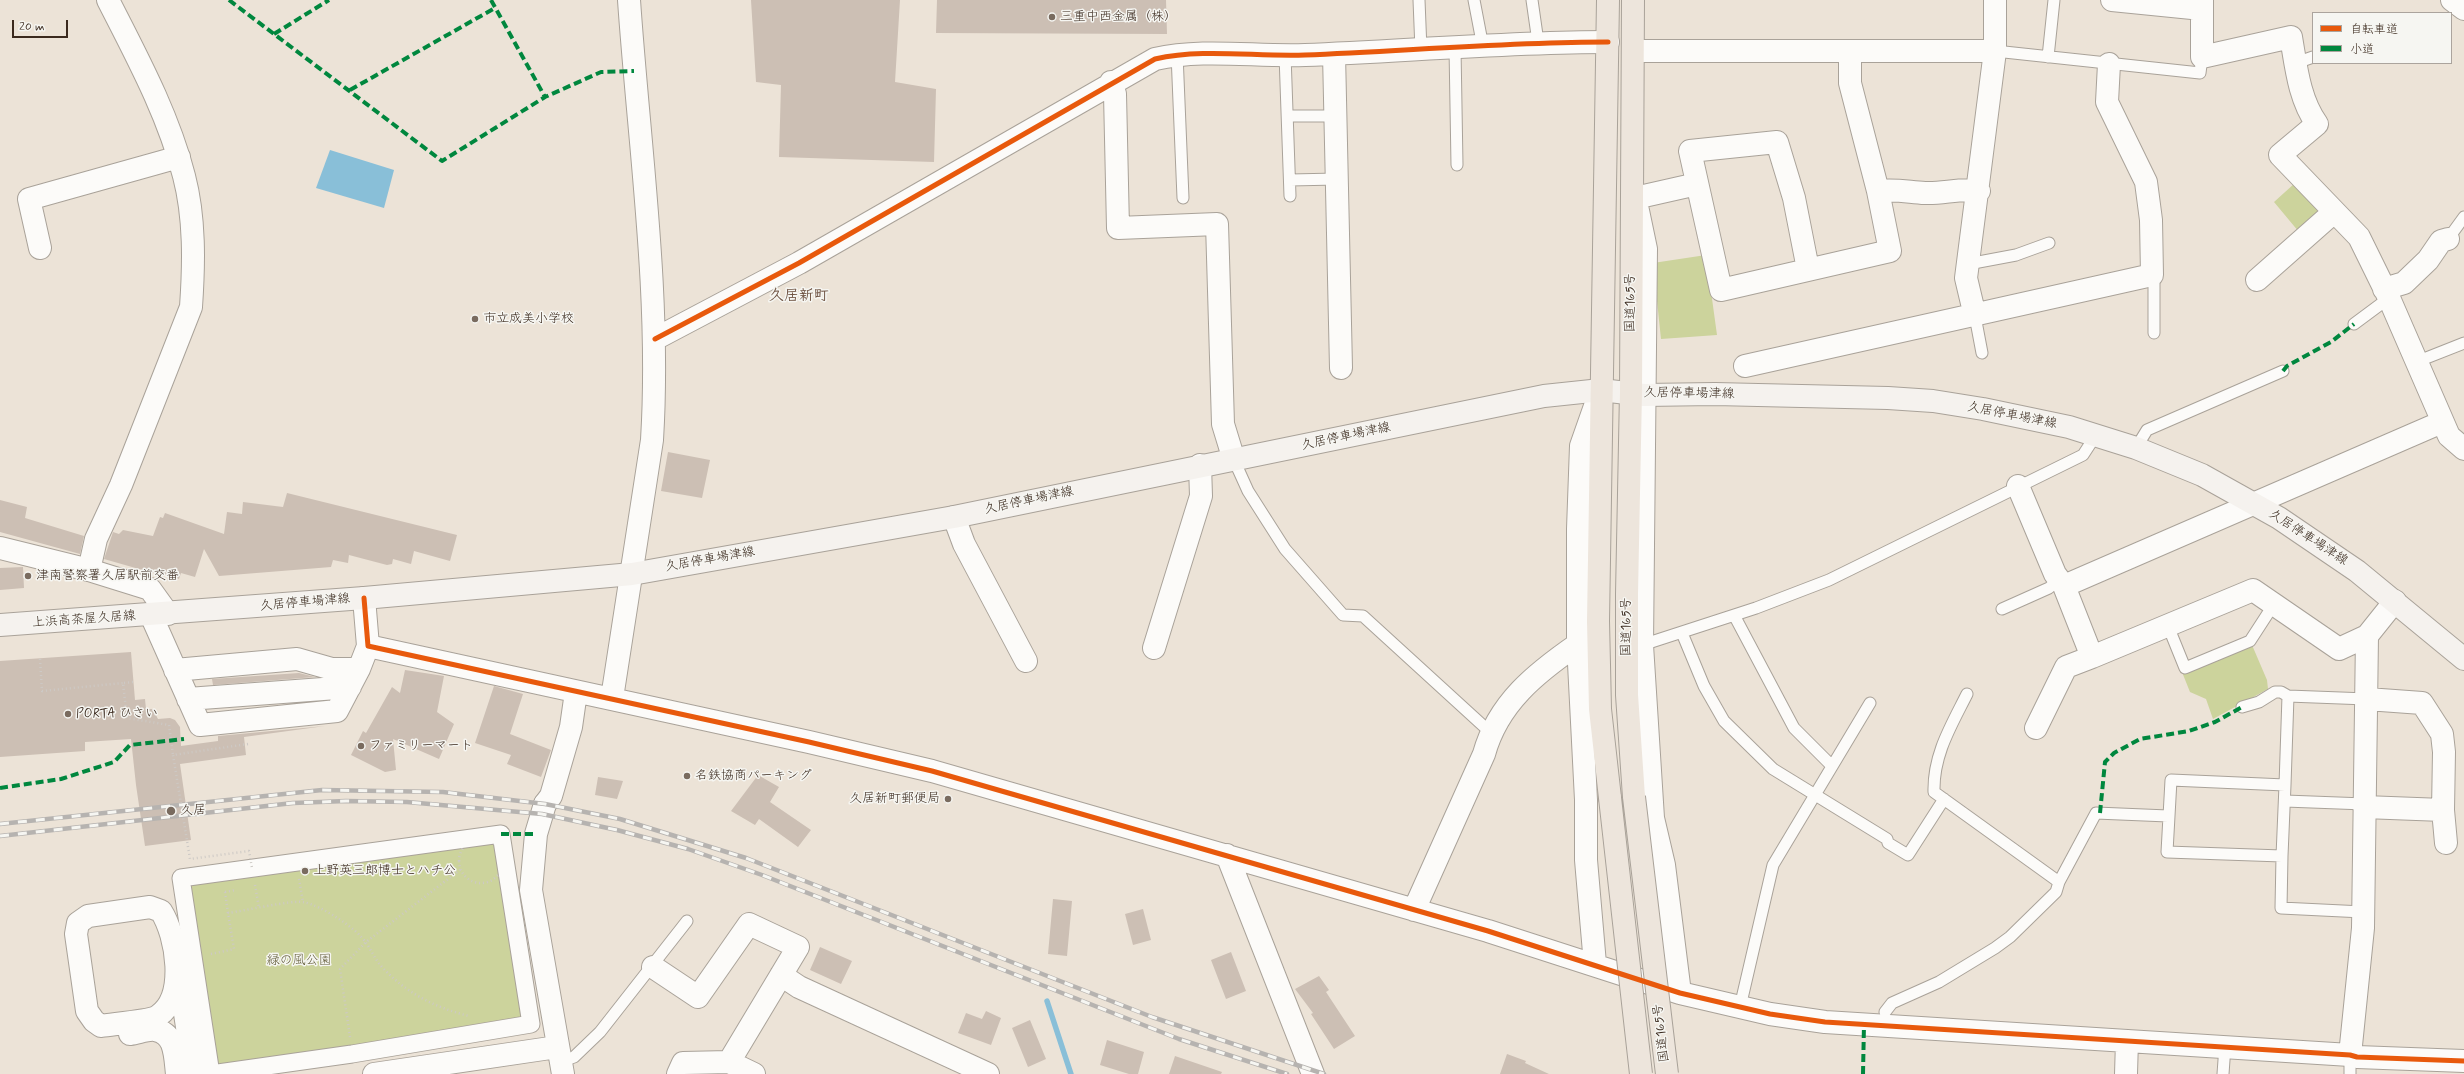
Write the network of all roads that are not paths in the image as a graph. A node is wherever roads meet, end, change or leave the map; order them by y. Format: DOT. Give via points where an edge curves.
graph roads {
  1 [pos="108,0"];
  2 [pos="629,0"];
  3 [pos="1419,0"];
  4 [pos="1474,0"];
  5 [pos="1532,0"];
  6 [pos="1608,0"];
  7 [pos="1633,0"];
  8 [pos="1995,0"];
  9 [pos="2054,0"];
  10 [pos="2112,0"];
  11 [pos="2452,0"];
  12 [pos="2202,4"];
  13 [pos="2464,9"];
  14 [pos="1538,42"];
  15 [pos="1608,42"];
  16 [pos="1483,47"];
  17 [pos="1455,48"];
  18 [pos="1421,50"];
  19 [pos="1633,51"];
  20 [pos="1995,51"];
  21 [pos="1850,52"];
  22 [pos="1177,54"];
  23 [pos="1334,54"];
  24 [pos="1285,56"];
  25 [pos="2048,57"];
  26 [pos="2202,57"];
  27 [pos="2304,60"];
  28 [pos="2109,64"];
  29 [pos="1111,82"];
  30 [pos="1288,116"];
  31 [pos="1335,116"];
  32 [pos="178,157"];
  33 [pos="1457,165"];
  34 [pos="1631,177"];
  35 [pos="1337,179"];
  36 [pos="1290,180"];
  37 [pos="1697,184"];
  38 [pos="1878,191"];
  39 [pos="1979,191"];
  40 [pos="1290,196"];
  41 [pos="1183,198"];
  42 [pos="1635,198"];
  43 [pos="2334,212"];
  44 [pos="2464,217"];
  45 [pos="2448,239"];
  46 [pos="2049,243"];
  47 [pos="40,248"];
  48 [pos="1968,264"];
  49 [pos="1808,269"];
  50 [pos="2152,276"];
  51 [pos="2257,280"];
  52 [pos="2386,294"];
  53 [pos="1975,316"];
  54 [pos="2354,324"];
  55 [pos="2154,333"];
  56 [pos="655,339"];
  57 [pos="2464,343"];
  58 [pos="1982,352"];
  59 [pos="2416,362"];
  60 [pos="1745,366"];
  61 [pos="1341,368"];
  62 [pos="2284,371"];
  63 [pos="1601,390"];
  64 [pos="1637,394"];
  65 [pos="2442,422"];
  66 [pos="2096,435"];
  67 [pos="2136,448"];
  68 [pos="2464,449"];
  69 [pos="1234,460"];
  70 [pos="1200,466"];
  71 [pos="2018,486"];
  72 [pos="2254,504"];
  73 [pos="954,517"];
  74 [pos="0,548"];
  75 [pos="89,570"];
  76 [pos="632,574"];
  77 [pos="2061,583"];
  78 [pos="364,598"];
  79 [pos="2395,601"];
  80 [pos="2274,604"];
  81 [pos="2002,609"];
  82 [pos="160,614"];
  83 [pos="1734,615"];
  84 [pos="0,625"];
  85 [pos="2168,626"];
  86 [pos="1682,633"];
  87 [pos="2367,636"];
  88 [pos="1578,644"];
  89 [pos="1642,645"];
  90 [pos="368,646"];
  91 [pos="1154,648"];
  92 [pos="2092,657"];
  93 [pos="2464,659"];
  94 [pos="1026,661"];
  95 [pos="175,670"];
  96 [pos="354,678"];
  97 [pos="576,692"];
  98 [pos="1967,694"];
  99 [pos="2288,696"];
  100 [pos="612,698"];
  101 [pos="2367,699"];
  102 [pos="1870,703"];
  103 [pos="2242,707"];
  104 [pos="2036,728"];
  105 [pos="1490,732"];
  106 [pos="1832,766"];
  107 [pos="2285,786"];
  108 [pos="1815,795"];
  109 [pos="1944,799"];
  110 [pos="2285,801"];
  111 [pos="2364,805"];
  112 [pos="2443,810"];
  113 [pos="2168,816"];
  114 [pos="2446,843"];
  115 [pos="1227,855"];
  116 [pos="2282,856"];
  117 [pos="2059,882"];
  118 [pos="1414,910"];
  119 [pos="2363,912"];
  120 [pos="687,921"];
  121 [pos="185,954"];
  122 [pos="1595,964"];
  123 [pos="653,968"];
  124 [pos="781,975"];
  125 [pos="1680,993"];
  126 [pos="1740,1007"];
  127 [pos="87,1011"];
  128 [pos="1886,1012"];
  129 [pos="2127,1041"];
  130 [pos="2225,1046"];
  131 [pos="560,1061"];
  132 [pos="729,1062"];
  133 [pos="2464,1062"];
  134 [pos="2350,1064"];
  135 [pos="2387,1066"];
  136 [pos="177,1074"];
  137 [pos="194,1074"];
  138 [pos="374,1074"];
  139 [pos="678,1074"];
  140 [pos="754,1074"];
  141 [pos="988,1074"];
  142 [pos="1313,1074"];
  143 [pos="1641,1074"];
  144 [pos="1667,1074"];
  145 [pos="2126,1074"];
  146 [pos="2223,1074"];
  1 -- 32 [label="street" via="171,132"];
  2 -- 56 [label="street"];
  3 -- 18 [label="lane"];
  4 -- 16 [label="lane"];
  5 -- 14 [label="lane"];
  6 -- 15 [label="highway, 国道165号"];
  7 -- 19 [label="highway, 国道165号"];
  8 -- 20 [label="street"];
  9 -- 25 [label="lane"];
  10 -- 12 [label="street"];
  11 -- 13 [label="street"];
  12 -- 26 [label="street"];
  14 -- 15 [label="street"];
  14 -- 16 [label="street"];
  15 -- 63 [label="highway, 国道165号"];
  16 -- 17 [label="street"];
  17 -- 18 [label="street"];
  17 -- 33 [label="lane"];
  18 -- 23 [label="street"];
  19 -- 21 [label="street"];
  19 -- 34 [label="highway, 国道165号"];
  20 -- 21 [label="street"];
  20 -- 25 [label="lane"];
  20 -- 39 [label="street"];
  21 -- 38 [label="street" via="1850,83"];
  22 -- 24 [label="street"];
  22 -- 29 [label="street" via="1155,59"];
  22 -- 41 [label="lane"];
  23 -- 24 [label="street"];
  23 -- 31 [label="street"];
  24 -- 30 [label="lane"];
  25 -- 28 [label="lane"];
  26 -- 27 [label="street" via="2291,37"];
  26 -- 28 [label="lane" via="2200,73"];
  27 -- 43 [label="street" via="2306,106 2316,124 2280,155"];
  28 -- 50 [label="street" via="2107,102 2146,182 2151,220"];
  29 -- 56 [label="street" via="799,263"];
  29 -- 69 [label="street" via="1115,94 1118,228 1217,224 1223,424"];
  30 -- 31 [label="lane"];
  30 -- 36 [label="lane"];
  31 -- 35 [label="street"];
  32 -- 47 [label="street" via="29,199"];
  32 -- 75 [label="street" via="189,205 193,277 191,307 121,485 96,539"];
  34 -- 42 [label="street, 国道165号"];
  34 -- 64 [label="highway, 国道165号"];
  35 -- 36 [label="lane"];
  35 -- 61 [label="street"];
  36 -- 40 [label="lane"];
  37 -- 42 [label="street"];
  37 -- 49 [label="street" via="1721,290"];
  37 -- 49 [label="street" via="1690,151 1777,142 1794,198"];
  38 -- 39 [label="street"];
  38 -- 49 [label="street" via="1890,251"];
  39 -- 48 [label="street"];
  42 -- 64 [label="street, 国道165号" via="1646,249"];
  43 -- 51 [label="street"];
  43 -- 52 [label="street" via="2359,237"];
  44 -- 45 [label="lane"];
  45 -- 52 [label="street" via="2441,241 2428,260 2404,283"];
  46 -- 48 [label="lane" via="2016,255"];
  48 -- 53 [label="street" via="1966,278"];
  50 -- 53 [label="street"];
  50 -- 55 [label="lane"];
  52 -- 54 [label="lane"];
  52 -- 59 [label="street"];
  53 -- 58 [label="lane"];
  53 -- 60 [label="street"];
  56 -- 76 [label="street" via="652,440"];
  57 -- 59 [label="lane"];
  59 -- 65 [label="street"];
  62 -- 67 [label="lane" via="2147,430"];
  63 -- 64 [label="main road, 久居停車場津線"];
  63 -- 69 [label="main road, 久居停車場津線" via="1544,396"];
  63 -- 88 [label="street, 国道165号" via="1581,446"];
  63 -- 143 [label="highway, 国道165号, bridge" via="1598,621 1600,709"];
  64 -- 66 [label="main road, 久居停車場津線" via="1888,398 1925,401 1983,409"];
  64 -- 89 [label="street, 国道165号"];
  64 -- 144 [label="highway, 国道165号, bridge" via="1627,695 1634,797"];
  65 -- 68 [label="street" via="2449,436"];
  65 -- 72 [label="street"];
  66 -- 67 [label="main road, 久居停車場津線"];
  66 -- 71 [label="lane" via="2083,455"];
  67 -- 72 [label="main road, 久居停車場津線" via="2202,475"];
  69 -- 70 [label="main road, 久居停車場津線"];
  69 -- 105 [label="lane" via="1248,491 1285,549 1343,615 1362,616"];
  70 -- 73 [label="main road, 久居停車場津線"];
  70 -- 91 [label="street" via="1201,496"];
  71 -- 77 [label="street"];
  71 -- 83 [label="lane" via="1828,580"];
  72 -- 77 [label="street"];
  72 -- 79 [label="main road, 久居停車場津線" via="2321,544"];
  73 -- 76 [label="main road, 久居停車場津線"];
  73 -- 94 [label="street" via="964,544"];
  74 -- 75 [label="street"];
  75 -- 82 [label="street" via="150,589"];
  76 -- 78 [label="main road, 久居停車場津線"];
  76 -- 100 [label="street"];
  77 -- 81 [label="lane"];
  77 -- 92 [label="street"];
  78 -- 82 [label="main road, 久居停車場津線"];
  78 -- 90 [label="street"];
  79 -- 87 [label="street"];
  79 -- 93 [label="main road, 久居停車場津線"];
  80 -- 85 [label="street" via="2253,590"];
  80 -- 85 [label="lane" via="2250,641 2185,668"];
  80 -- 87 [label="street" via="2339,648"];
  82 -- 84 [label="main road, 上浜高茶屋久居線"];
  82 -- 95 [label="street"];
  83 -- 86 [label="lane"];
  83 -- 106 [label="lane" via="1794,728"];
  85 -- 92 [label="street"];
  86 -- 89 [label="lane"];
  86 -- 108 [label="lane" via="1704,686 1724,721 1773,769"];
  87 -- 101 [label="street"];
  88 -- 105 [label="street" via="1528,681"];
  88 -- 122 [label="street, 国道165号" via="1586,800 1586,860"];
  89 -- 125 [label="street, 国道165号" via="1653,818 1664,865"];
  90 -- 96 [label="street"];
  90 -- 97 [label="street"];
  92 -- 104 [label="street" via="2066,667"];
  95 -- 96 [label="street" via="297,659"];
  95 -- 96 [label="street" via="200,725 337,710"];
  97 -- 100 [label="street"];
  97 -- 131 [label="street" via="571,727 551,796 545,804 536,834 531,890"];
  98 -- 109 [label="lane" via="1934,765 1934,792"];
  99 -- 101 [label="lane"];
  99 -- 103 [label="lane" via="2275,692 2259,702"];
  99 -- 107 [label="lane"];
  100 -- 115 [label="street" via="932,771"];
  101 -- 111 [label="street"];
  101 -- 112 [label="street" via="2422,703 2432,717 2442,734"];
  102 -- 106 [label="lane"];
  105 -- 118 [label="street" via="1484,754"];
  106 -- 108 [label="lane"];
  107 -- 110 [label="lane"];
  107 -- 113 [label="lane" via="2170,780"];
  108 -- 109 [label="lane" via="1887,839 1888,843 1908,855"];
  108 -- 126 [label="lane" via="1773,865"];
  109 -- 117 [label="lane"];
  110 -- 111 [label="lane"];
  110 -- 116 [label="lane"];
  111 -- 112 [label="street"];
  111 -- 119 [label="street"];
  112 -- 114 [label="street"];
  113 -- 116 [label="lane" via="2167,852"];
  113 -- 117 [label="lane" via="2096,812"];
  115 -- 118 [label="street"];
  115 -- 142 [label="street"];
  116 -- 119 [label="lane" via="2281,908"];
  117 -- 128 [label="lane" via="2056,892 2010,937 1939,982 1892,1003"];
  118 -- 122 [label="street"];
  119 -- 134 [label="street"];
  120 -- 123 [label="lane"];
  121 -- 121 [label="street" via="181,878 253,874 296,862 501,834 531,1024 352,1054 211,1074"];
  121 -- 127 [label="street" via="172,1000 157,1017 101,1026"];
  121 -- 127 [label="street" via="161,911 150,907 88,916 78,923 76,934"];
  121 -- 137 [label="street"];
  122 -- 125 [label="street"];
  123 -- 124 [label="street" via="698,996 749,924 798,947"];
  123 -- 131 [label="lane" via="596,1036 574,1057"];
  124 -- 132 [label="street"];
  124 -- 141 [label="street" via="799,987"];
  125 -- 126 [label="street"];
  126 -- 129 [label="street" via="1825,1022"];
  127 -- 136 [label="street" via="90,1030 101,1038 156,1030 167,1036 173,1043"];
  129 -- 130 [label="street"];
  129 -- 145 [label="street"];
  130 -- 134 [label="street"];
  130 -- 146 [label="lane"];
  131 -- 138 [label="street"];
  132 -- 139 [label="street" via="683,1063"];
  132 -- 140 [label="street"];
  133 -- 135 [label="street"];
  134 -- 135 [label="street" via="2357,1057"];
}
